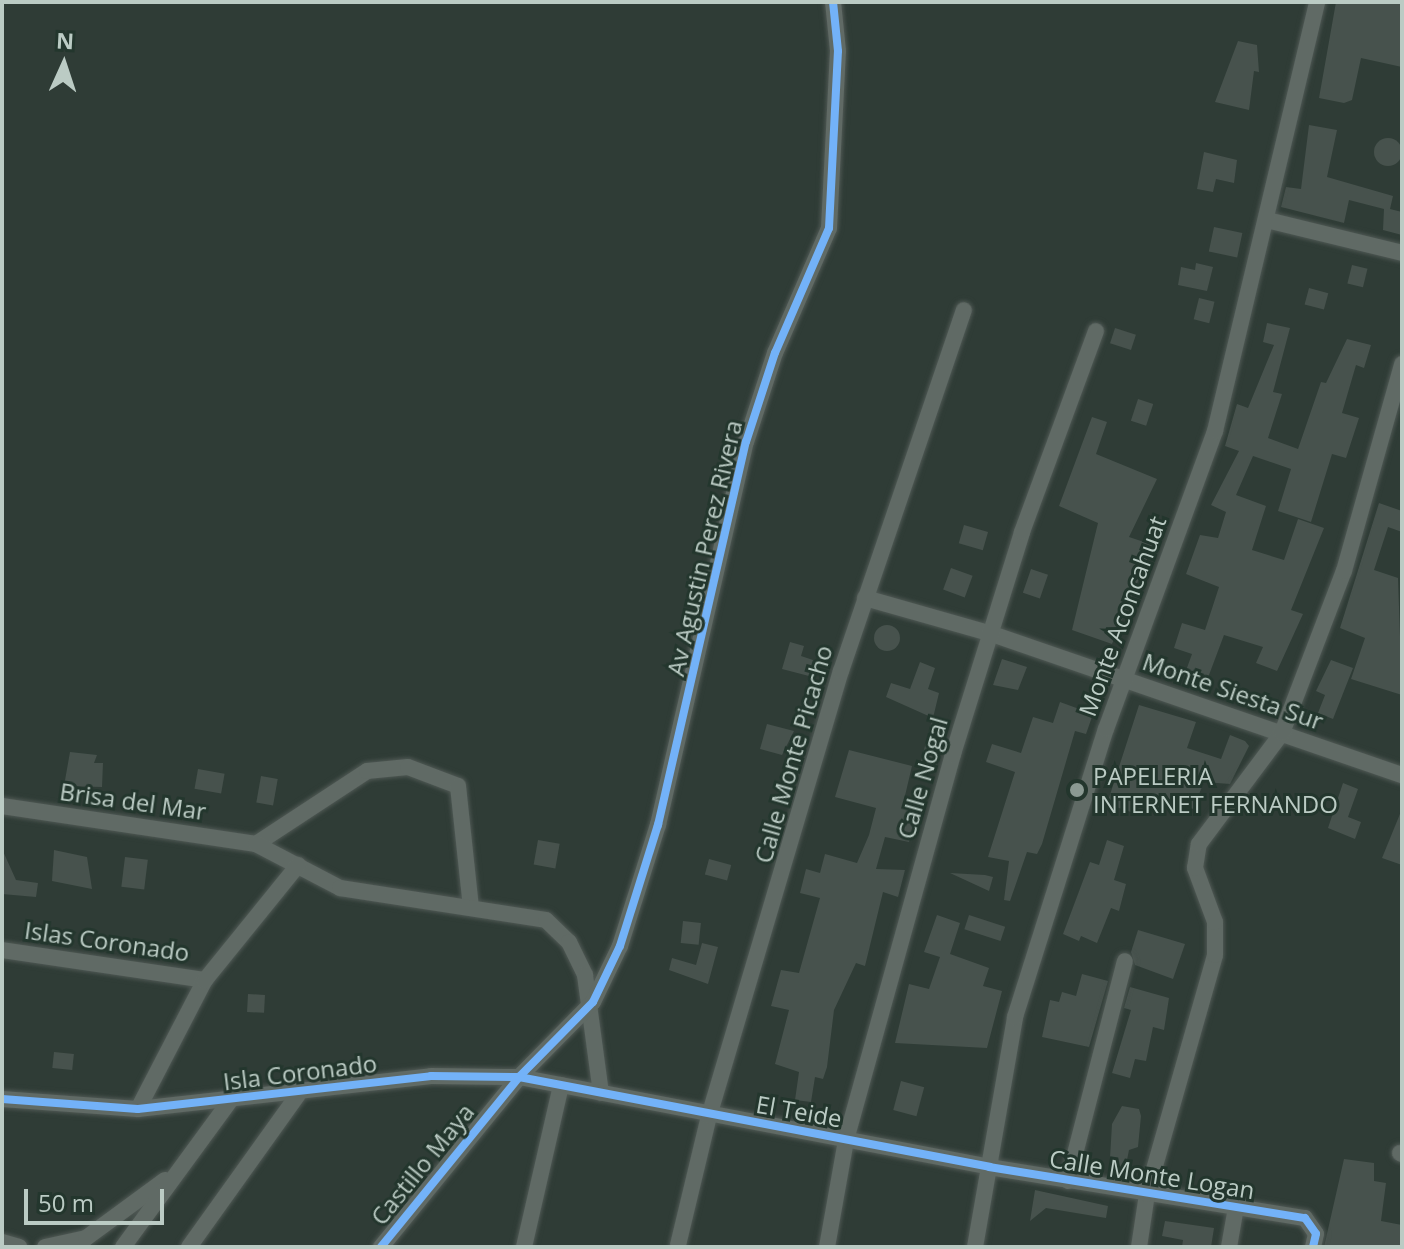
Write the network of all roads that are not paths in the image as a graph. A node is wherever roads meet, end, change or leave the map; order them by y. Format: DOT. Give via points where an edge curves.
graph roads {
  1 [pos="833,2"];
  2 [pos="1317,2"];
  3 [pos="1267,220"];
  4 [pos="1402,253"];
  5 [pos="964,310"];
  6 [pos="1096,331"];
  7 [pos="1402,364"];
  8 [pos="865,598"];
  9 [pos="992,634"];
  10 [pos="1124,678"];
  11 [pos="1282,733"];
  12 [pos="1402,775"];
  13 [pos="2,806"];
  14 [pos="256,844"];
  15 [pos="298,865"];
  16 [pos="471,907"];
  17 [pos="2,950"];
  18 [pos="1125,961"];
  19 [pos="205,980"];
  20 [pos="593,1002"];
  21 [pos="519,1077"];
  22 [pos="561,1085"];
  23 [pos="300,1092"];
  24 [pos="601,1093"];
  25 [pos="2,1099"];
  26 [pos="229,1102"];
  27 [pos="138,1109"];
  28 [pos="709,1116"];
  29 [pos="846,1140"];
  30 [pos="184,1163"];
  31 [pos="989,1167"];
  32 [pos="1068,1181"];
  33 [pos="1147,1194"];
  34 [pos="1236,1208"];
  35 [pos="2,1242"];
  36 [pos="678,1245"];
  37 [pos="19,1247"];
  38 [pos="45,1247"];
  39 [pos="123,1247"];
  40 [pos="189,1247"];
  41 [pos="381,1247"];
  42 [pos="524,1247"];
  43 [pos="827,1247"];
  44 [pos="975,1247"];
  45 [pos="1139,1247"];
  46 [pos="1229,1247"];
  47 [pos="1313,1247"];
  1 -- 20 [label="street, Av Agustin Perez Rivera" via="838,51 829,228 775,353 746,442 658,825 620,946"];
  2 -- 3 [label="street, Monte Aconcahuat"];
  3 -- 4 [label="street"];
  3 -- 10 [label="street, Monte Aconcahuat" via="1215,431"];
  5 -- 8 [label="street, Calle Monte Picacho"];
  6 -- 9 [label="street, Calle Nogal"];
  7 -- 11 [label="street" via="1344,571"];
  8 -- 9 [label="street, Monte Siesta Sur"];
  8 -- 28 [label="street, Calle Monte Picacho"];
  9 -- 10 [label="street, Monte Siesta Sur"];
  9 -- 29 [label="street, Calle Nogal"];
  10 -- 11 [label="street, Monte Siesta Sur"];
  10 -- 31 [label="street, Monte Aconcahuat" via="1015,1017"];
  11 -- 12 [label="street, Monte Siesta Sur"];
  11 -- 33 [label="street" via="1199,844 1195,868 1215,922 1215,955"];
  13 -- 14 [label="street, Brisa del Mar"];
  14 -- 15 [label="street, Brisa del Mar"];
  14 -- 16 [label="street" via="367,771 408,767 458,786"];
  15 -- 16 [label="street, Brisa del Mar" via="361,894"];
  15 -- 19 [label="street"];
  16 -- 20 [label="street, Brisa del Mar" via="534,917 559,930 579,959"];
  17 -- 19 [label="street, Islas Coronado"];
  18 -- 32 [label="street"];
  19 -- 27 [label="street"];
  20 -- 21 [label="street, Castillo Maya"];
  20 -- 24 [label="street, Brisa del Mar"];
  21 -- 22 [label="street, Isla Coronado"];
  21 -- 23 [label="street, Isla Coronado" via="431,1076"];
  21 -- 41 [label="street, Castillo Maya"];
  22 -- 24 [label="street, Isla Coronado"];
  22 -- 42 [label="street"];
  23 -- 26 [label="street, Isla Coronado"];
  23 -- 40 [label="street"];
  24 -- 28 [label="street, El Teide"];
  25 -- 27 [label="street, Isla Coronado"];
  26 -- 27 [label="street, Isla Coronado"];
  26 -- 30 [label="street"];
  28 -- 29 [label="street, El Teide"];
  28 -- 36 [label="street, Calle Monte Picacho"];
  29 -- 31 [label="street, El Teide"];
  29 -- 43 [label="street, Calle Nogal"];
  30 -- 38 [label="street" via="86,1238"];
  30 -- 39 [label="street"];
  31 -- 32 [label="street, Calle Monte Logan"];
  31 -- 44 [label="street, Monte Aconcahuat"];
  32 -- 33 [label="street, Calle Monte Logan"];
  33 -- 34 [label="street, Calle Monte Logan"];
  33 -- 45 [label="street"];
  34 -- 46 [label="street"];
  34 -- 47 [label="street, Calle Monte Logan" via="1308,1221 1316,1234"];
  35 -- 37 [label="street"];
}
